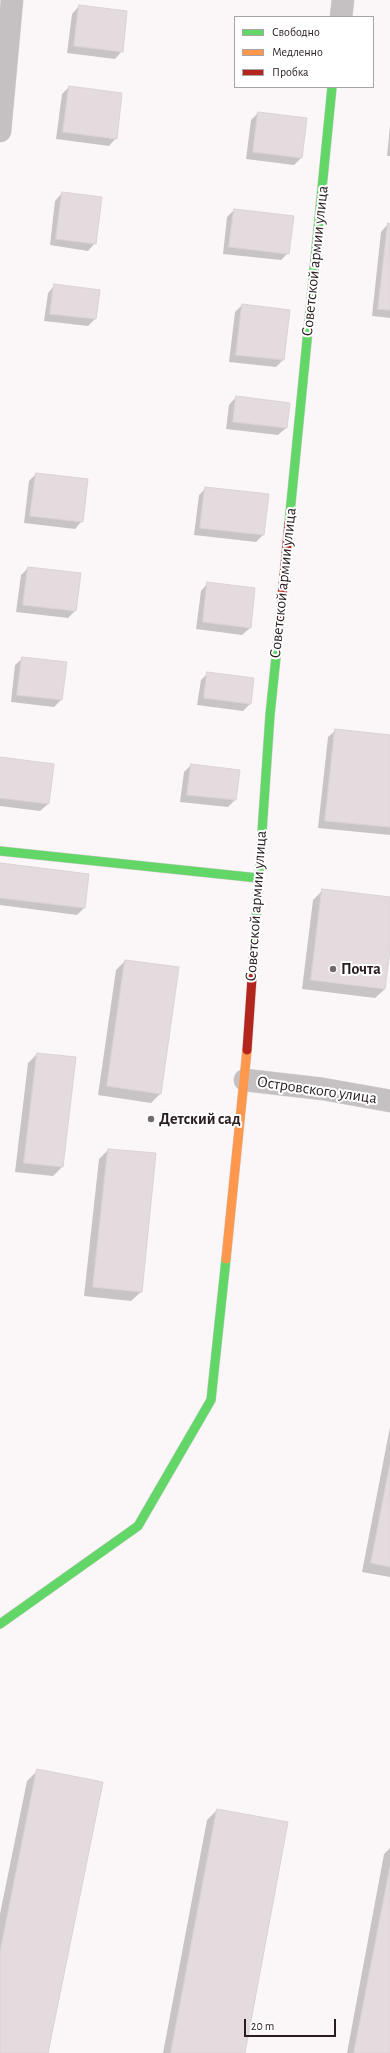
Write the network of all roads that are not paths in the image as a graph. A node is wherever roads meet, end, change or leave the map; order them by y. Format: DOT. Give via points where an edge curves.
graph roads {
  1 [pos="12,0"];
  2 [pos="343,0"];
  3 [pos="341,16"];
  4 [pos="332,88"];
  5 [pos="0,131"];
  6 [pos="0,851"];
  7 [pos="258,878"];
  8 [pos="245,1080"];
  9 [pos="390,1101"];
  10 [pos="0,1624"];
  1 -- 5 [label="street"];
  2 -- 3 [label="street"];
  4 -- 7 [label="street, Советской армии улица" via="270,715"];
  6 -- 7 [label="street"];
  7 -- 8 [label="street, Советской армии улица"];
  8 -- 9 [label="street, Островского улица" via="322,1089"];
  8 -- 10 [label="street, Советской армии улица" via="211,1400 138,1526"];
}
